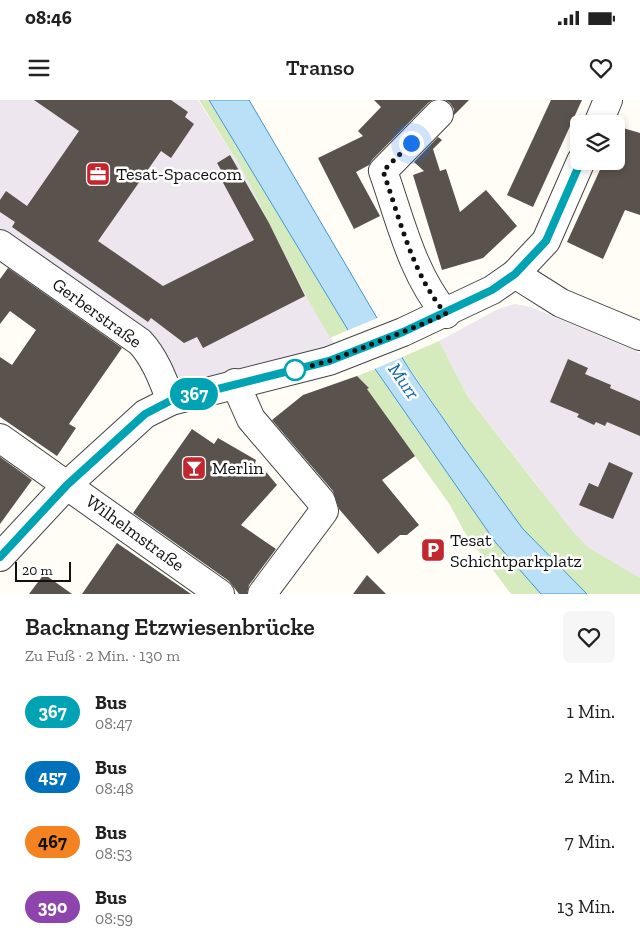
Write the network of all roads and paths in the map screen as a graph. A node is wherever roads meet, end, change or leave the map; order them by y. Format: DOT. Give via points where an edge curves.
graph roads {
  1 [pos="608,100"];
  2 [pos="439,114"];
  3 [pos="602,115"];
  4 [pos="577,170"];
  5 [pos="0,244"];
  6 [pos="515,274"];
  7 [pos="438,317"];
  8 [pos="640,336"];
  9 [pos="235,383"];
  10 [pos="170,401"];
  11 [pos="0,438"];
  12 [pos="67,485"];
  13 [pos="0,557"];
  14 [pos="220,594"];
  15 [pos="262,594"];
  1 -- 3 [label="street"];
  2 -- 7 [label="street" via="383,171"];
  4 -- 6 [label="street" via="546,241"];
  5 -- 10 [label="street, Gerberstraße" via="140,342 159,372"];
  6 -- 7 [label="street" via="492,290"];
  6 -- 8 [label="street" via="561,303"];
  7 -- 9 [label="street" via="329,361"];
  9 -- 10 [label="street"];
  9 -- 15 [label="street" via="251,419 321,502 324,511"];
  10 -- 12 [label="street" via="145,414"];
  11 -- 12 [label="street, Wilhelmstraße"];
  12 -- 13 [label="street"];
  12 -- 14 [label="street, Wilhelmstraße"];
}
